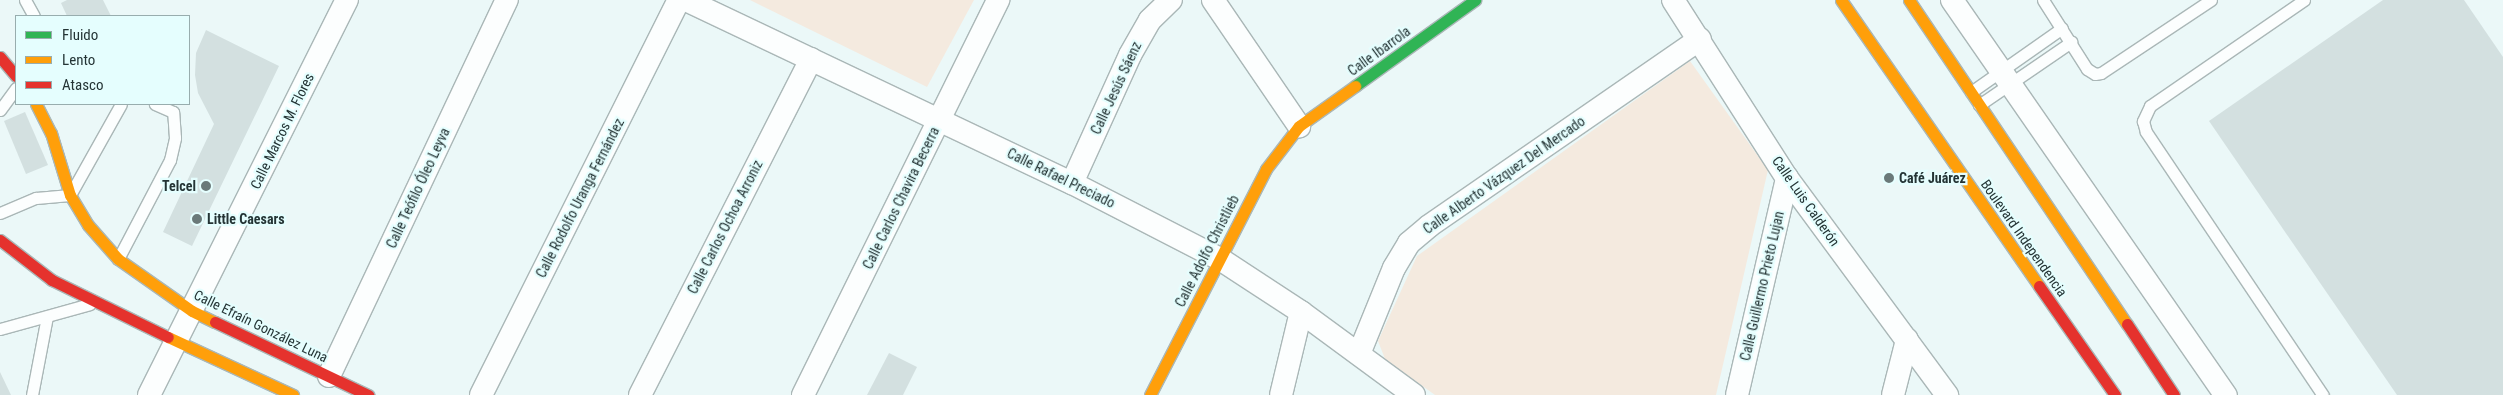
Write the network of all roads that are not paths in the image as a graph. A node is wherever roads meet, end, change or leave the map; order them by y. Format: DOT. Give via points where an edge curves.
graph roads {
  1 [pos="25,0"];
  2 [pos="347,0"];
  3 [pos="508,0"];
  4 [pos="679,0"];
  5 [pos="686,0"];
  6 [pos="998,0"];
  7 [pos="1170,0"];
  8 [pos="1213,0"];
  9 [pos="1475,0"];
  10 [pos="1673,0"];
  11 [pos="1840,0"];
  12 [pos="1909,0"];
  13 [pos="1952,0"];
  14 [pos="2043,0"];
  15 [pos="2211,0"];
  16 [pos="2304,0"];
  17 [pos="33,15"];
  18 [pos="2062,28"];
  19 [pos="1700,39"];
  20 [pos="2071,42"];
  21 [pos="811,59"];
  22 [pos="2,63"];
  23 [pos="15,75"];
  24 [pos="2006,77"];
  25 [pos="15,89"];
  26 [pos="1970,92"];
  27 [pos="37,105"];
  28 [pos="119,105"];
  29 [pos="157,105"];
  30 [pos="1979,105"];
  31 [pos="0,110"];
  32 [pos="940,120"];
  33 [pos="1300,126"];
  34 [pos="1788,178"];
  35 [pos="1072,183"];
  36 [pos="70,195"];
  37 [pos="1,210"];
  38 [pos="0,240"];
  39 [pos="118,259"];
  40 [pos="1220,260"];
  41 [pos="93,304"];
  42 [pos="192,311"];
  43 [pos="1301,312"];
  44 [pos="47,316"];
  45 [pos="0,329"];
  46 [pos="1907,340"];
  47 [pos="178,341"];
  48 [pos="1359,354"];
  49 [pos="329,376"];
  50 [pos="32,395"];
  51 [pos="149,395"];
  52 [pos="293,395"];
  53 [pos="368,395"];
  54 [pos="481,395"];
  55 [pos="640,395"];
  56 [pos="803,395"];
  57 [pos="1150,395"];
  58 [pos="1281,395"];
  59 [pos="1414,395"];
  60 [pos="1737,395"];
  61 [pos="1893,395"];
  62 [pos="1947,395"];
  63 [pos="2115,395"];
  64 [pos="2174,395"];
  65 [pos="2226,395"];
  66 [pos="2323,395"];
  1 -- 17 [label="lane"];
  2 -- 42 [label="street, Calle Marcos M. Flores"];
  3 -- 49 [label="street, Calle Teófilo Óleo Leyva"];
  4 -- 54 [label="street, Calle Rodolfo Uranga Fernández"];
  5 -- 21 [label="street, Calle Rafael Preciado"];
  6 -- 32 [label="street, Calle Carlos Chavira Becerra"];
  7 -- 35 [label="street, Calle Jesús Sáenz" via="1150,20 1130,55"];
  8 -- 33 [label="street"];
  9 -- 33 [label="main road, Calle Ibarrola"];
  10 -- 19 [label="street, Calle Luis Calderón"];
  11 -- 63 [label="main road, Boulevard Independencia"];
  12 -- 26 [label="main road"];
  13 -- 24 [label="street"];
  14 -- 18 [label="lane"];
  15 -- 20 [label="lane" via="2101,73 2094,74 2087,69"];
  16 -- 66 [label="lane" via="2150,106 2143,121 2146,132"];
  18 -- 20 [label="lane"];
  18 -- 24 [label="lane"];
  19 -- 34 [label="street, Calle Luis Calderón"];
  19 -- 48 [label="street, Calle Alberto Vázquez Del Mercado" via="1429,226 1409,244 1394,268"];
  20 -- 24 [label="lane"];
  21 -- 32 [label="street, Calle Rafael Preciado"];
  21 -- 55 [label="street, Calle Carlos Ochoa Arroniz"];
  22 -- 23 [label="main road"];
  24 -- 26 [label="lane"];
  24 -- 30 [label="lane"];
  24 -- 65 [label="street"];
  25 -- 31 [label="lane"];
  26 -- 30 [label="main road"];
  27 -- 36 [label="main road, Calle Efraín González Luna" via="51,133"];
  28 -- 36 [label="lane"];
  29 -- 39 [label="lane" via="173,112 176,125 170,160"];
  30 -- 64 [label="main road"];
  32 -- 35 [label="street, Calle Rafael Preciado"];
  32 -- 56 [label="street, Calle Carlos Chavira Becerra"];
  33 -- 40 [label="main road, Calle Adolfo Christlieb" via="1266,169"];
  34 -- 46 [label="street, Calle Luis Calderón"];
  34 -- 60 [label="street, Calle Guillermo Prieto Lujan"];
  35 -- 40 [label="street, Calle Rafael Preciado"];
  36 -- 37 [label="lane" via="36,198"];
  36 -- 39 [label="main road, Calle Efraín González Luna" via="88,225"];
  38 -- 41 [label="main road" via="52,280"];
  39 -- 42 [label="main road, Calle Efraín González Luna"];
  40 -- 43 [label="street, Calle Rafael Preciado"];
  40 -- 57 [label="main road, Calle Adolfo Christlieb"];
  41 -- 44 [label="lane"];
  41 -- 47 [label="main road"];
  42 -- 47 [label="street, Calle Marcos M. Flores"];
  42 -- 49 [label="main road, Calle Efraín González Luna"];
  43 -- 48 [label="street, Calle Rafael Preciado"];
  43 -- 58 [label="street"];
  44 -- 45 [label="lane"];
  44 -- 50 [label="lane"];
  46 -- 61 [label="street"];
  46 -- 62 [label="street, Calle Luis Calderón"];
  47 -- 51 [label="street, Calle Marcos M. Flores"];
  47 -- 52 [label="main road"];
  48 -- 59 [label="street, Calle Rafael Preciado"];
  49 -- 53 [label="main road, Calle Efraín González Luna"];
}
